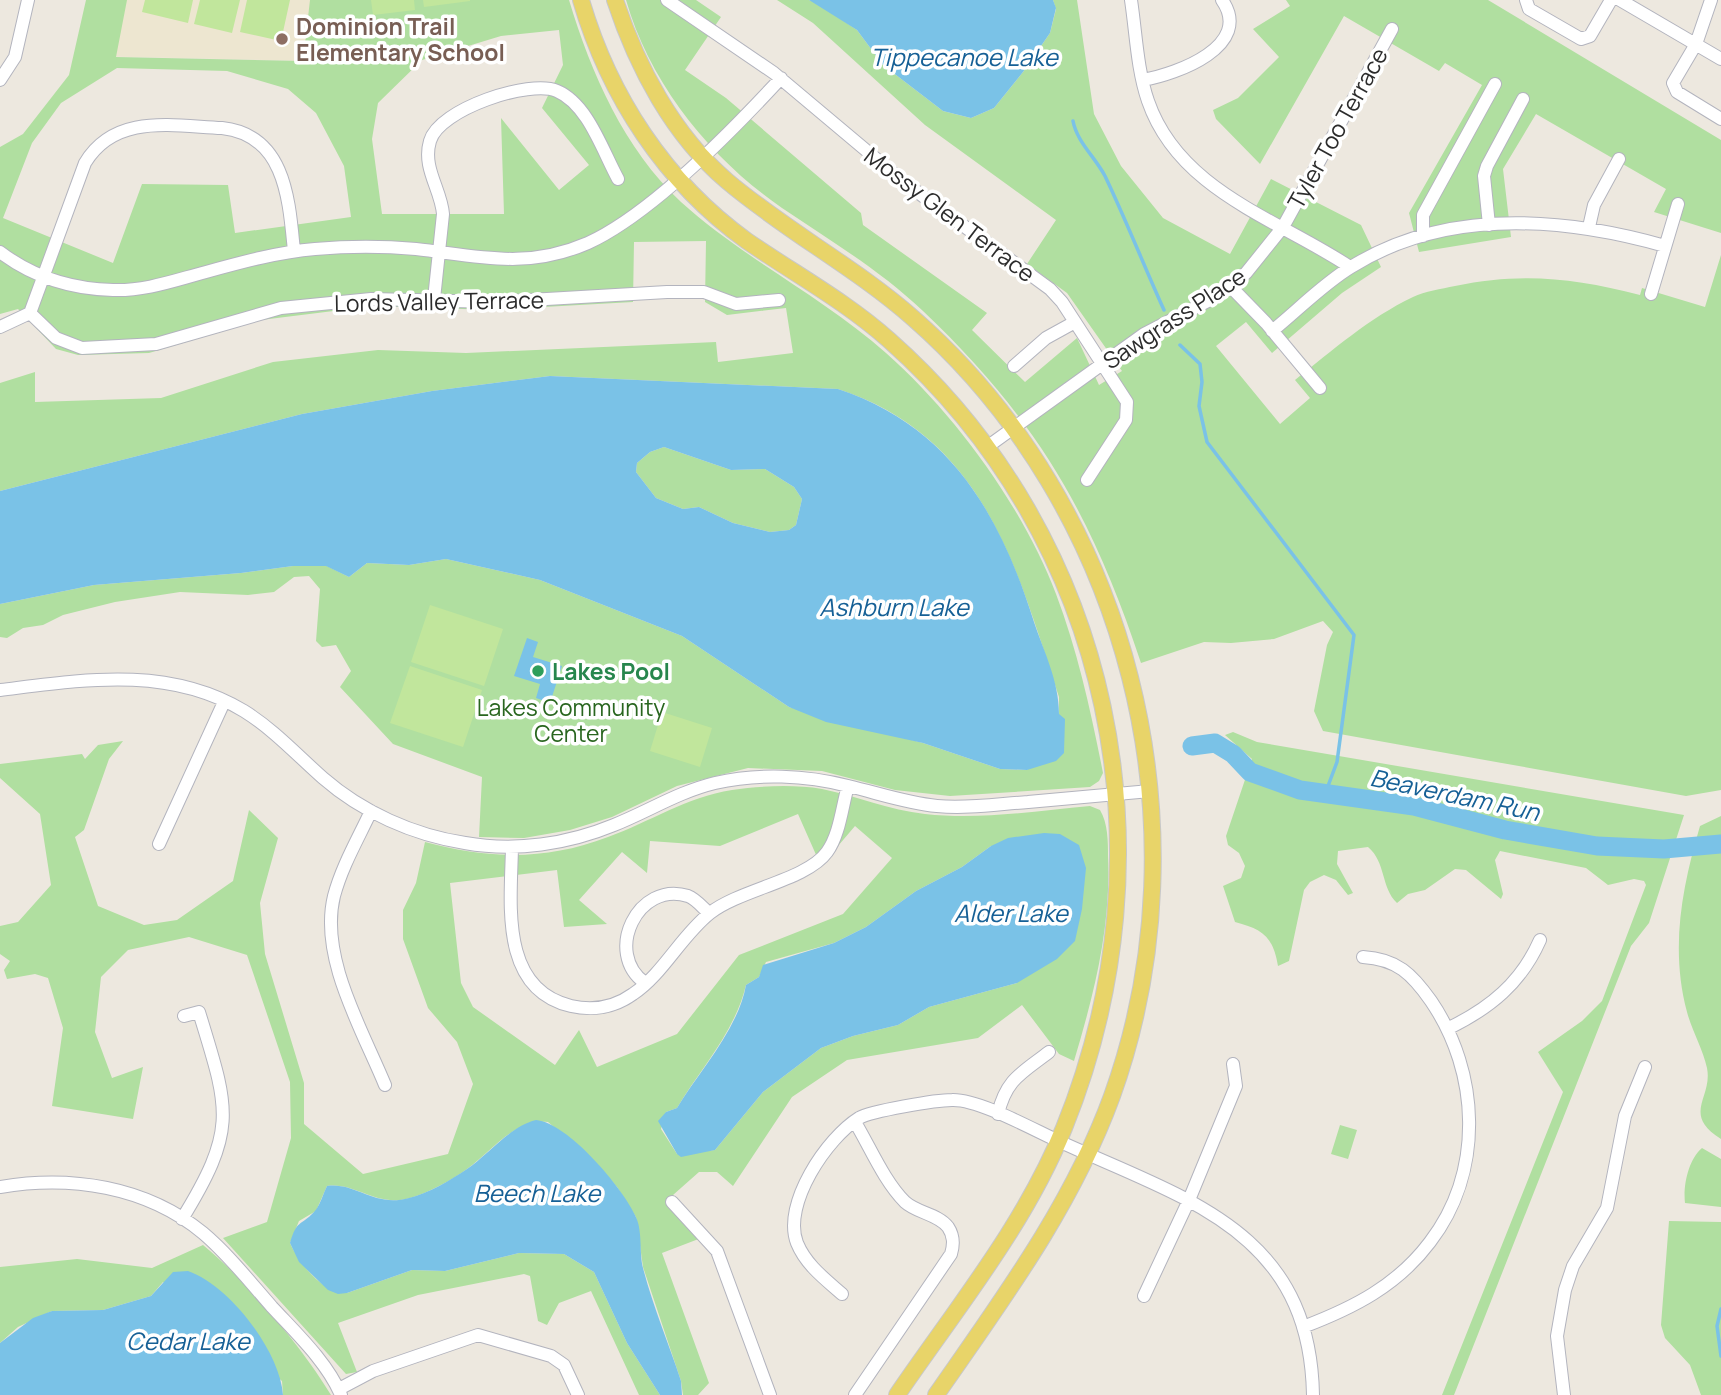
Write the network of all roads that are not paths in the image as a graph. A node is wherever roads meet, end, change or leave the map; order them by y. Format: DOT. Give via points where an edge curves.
graph roads {
  1 [pos="28,0"];
  2 [pos="581,0"];
  3 [pos="615,0"];
  4 [pos="667,0"];
  5 [pos="1131,0"];
  6 [pos="1222,0"];
  7 [pos="1526,0"];
  8 [pos="1611,0"];
  9 [pos="1620,0"];
  10 [pos="1711,0"];
  11 [pos="1392,29"];
  12 [pos="1696,44"];
  13 [pos="1721,59"];
  14 [pos="781,78"];
  15 [pos="0,80"];
  16 [pos="1143,80"];
  17 [pos="1495,84"];
  18 [pos="1524,99"];
  19 [pos="1721,119"];
  20 [pos="701,156"];
  21 [pos="1619,159"];
  22 [pos="677,178"];
  23 [pos="618,179"];
  24 [pos="1678,204"];
  25 [pos="1489,225"];
  26 [pos="1283,227"];
  27 [pos="1589,227"];
  28 [pos="1423,236"];
  29 [pos="1665,246"];
  30 [pos="294,251"];
  31 [pos="0,252"];
  32 [pos="439,252"];
  33 [pos="1350,267"];
  34 [pos="45,277"];
  35 [pos="1230,286"];
  36 [pos="1651,294"];
  37 [pos="434,299"];
  38 [pos="779,300"];
  39 [pos="30,313"];
  40 [pos="1075,322"];
  41 [pos="0,327"];
  42 [pos="1272,331"];
  43 [pos="1014,366"];
  44 [pos="1102,366"];
  45 [pos="1320,388"];
  46 [pos="1013,427"];
  47 [pos="987,447"];
  48 [pos="1087,480"];
  49 [pos="0,690"];
  50 [pos="224,702"];
  51 [pos="848,786"];
  52 [pos="1150,791"];
  53 [pos="1116,794"];
  54 [pos="371,811"];
  55 [pos="159,844"];
  56 [pos="512,847"];
  57 [pos="709,913"];
  58 [pos="1540,940"];
  59 [pos="1363,957"];
  60 [pos="645,983"];
  61 [pos="184,1016"];
  62 [pos="1448,1028"];
  63 [pos="1049,1052"];
  64 [pos="1233,1064"];
  65 [pos="1645,1067"];
  66 [pos="385,1085"];
  67 [pos="998,1114"];
  68 [pos="855,1122"];
  69 [pos="1058,1141"];
  70 [pos="1087,1155"];
  71 [pos="0,1187"];
  72 [pos="1189,1200"];
  73 [pos="672,1202"];
  74 [pos="182,1219"];
  75 [pos="842,1294"];
  76 [pos="1144,1296"];
  77 [pos="1303,1327"];
  78 [pos="340,1392"];
  79 [pos="578,1395"];
  80 [pos="770,1395"];
  81 [pos="855,1395"];
  82 [pos="897,1395"];
  83 [pos="936,1395"];
  84 [pos="1312,1395"];
  85 [pos="1564,1395"];
  1 -- 15 [label="street" via="15,57"];
  2 -- 22 [label="main road" via="619,95"];
  3 -- 20 [label="main road" via="646,76"];
  4 -- 14 [label="street, Mossy Glen Terrace"];
  5 -- 16 [label="street"];
  6 -- 16 [label="street" via="1230,26 1222,43 1206,56"];
  7 -- 8 [label="street" via="1529,9 1581,39 1590,36"];
  9 -- 12 [label="street"];
  10 -- 12 [label="street"];
  11 -- 26 [label="street, Tyler Too Terrace"];
  12 -- 13 [label="street"];
  12 -- 19 [label="street" via="1673,83 1674,89"];
  14 -- 20 [label="street"];
  14 -- 40 [label="street, Mossy Glen Terrace" via="905,183 1050,289"];
  16 -- 26 [label="street" via="1159,125 1193,172"];
  17 -- 28 [label="street" via="1423,215"];
  18 -- 25 [label="street" via="1486,166"];
  20 -- 22 [label="street"];
  20 -- 46 [label="main road" via="771,215 914,318 993,397"];
  21 -- 27 [label="street" via="1594,205"];
  22 -- 32 [label="street" via="626,221 568,250 491,260"];
  22 -- 47 [label="main road" via="749,242 831,294 889,340"];
  23 -- 32 [label="street" via="582,113 557,91 531,89 462,108 436,127 430,141 429,170 443,214"];
  24 -- 29 [label="street"];
  25 -- 27 [label="street"];
  25 -- 28 [label="street"];
  26 -- 33 [label="street"];
  26 -- 35 [label="street, Sawgrass Place" via="1259,260"];
  27 -- 29 [label="street"];
  28 -- 33 [label="street"];
  29 -- 36 [label="street"];
  30 -- 32 [label="street" via="373,247"];
  30 -- 34 [label="street" via="142,289 81,288"];
  30 -- 34 [label="street" via="285,180 266,149 235,129 146,124 120,131 91,152 79,174"];
  31 -- 34 [label="street"];
  32 -- 37 [label="street"];
  33 -- 42 [label="street"];
  34 -- 39 [label="street"];
  35 -- 42 [label="street"];
  35 -- 44 [label="street, Sawgrass Place" via="1144,334"];
  37 -- 38 [label="street, Lords Valley Terrace" via="495,302 704,292 736,304"];
  37 -- 39 [label="street, Lords Valley Terrace" via="370,299 281,308 137,346 73,346 56,338"];
  39 -- 41 [label="street"];
  40 -- 43 [label="street" via="1046,338"];
  40 -- 44 [label="street, Mossy Glen Terrace"];
  42 -- 45 [label="street"];
  44 -- 46 [label="street, Sawgrass Place"];
  44 -- 48 [label="street, Mossy Glen Terrace" via="1123,394 1128,411"];
  46 -- 47 [label="street, Sawgrass Place"];
  46 -- 52 [label="main road" via="1058,495 1117,626 1135,693"];
  47 -- 53 [label="main road" via="1031,516 1067,588 1098,681"];
  49 -- 50 [label="street" via="136,678 190,688"];
  50 -- 54 [label="street" via="261,724 324,779"];
  50 -- 55 [label="street"];
  51 -- 53 [label="street" via="906,802 964,807"];
  51 -- 56 [label="street" via="790,777 715,783 574,839"];
  51 -- 57 [label="street" via="835,835 821,858"];
  52 -- 53 [label="street"];
  52 -- 70 [label="main road" via="1151,924 1143,979 1112,1094"];
  53 -- 69 [label="main road" via="1118,895 1109,972 1094,1039"];
  54 -- 56 [label="street" via="437,838"];
  54 -- 66 [label="street" via="339,881 331,934 338,970"];
  56 -- 60 [label="street" via="515,947 536,987 559,1002 586,1008 622,1001"];
  57 -- 60 [label="street"];
  57 -- 60 [label="street" via="689,897 656,895 630,923 626,931 629,965 632,974"];
  58 -- 62 [label="street" via="1503,994"];
  59 -- 62 [label="street" via="1386,958 1403,969"];
  61 -- 74 [label="street" via="198,1012 221,1084 224,1123 215,1162"];
  62 -- 77 [label="street" via="1461,1063 1469,1110 1464,1165 1449,1211 1431,1242 1393,1281 1347,1310"];
  63 -- 67 [label="street" via="1010,1082"];
  64 -- 72 [label="street" via="1236,1086"];
  65 -- 85 [label="street" via="1625,1116 1607,1209 1573,1266 1565,1290 1557,1336"];
  67 -- 68 [label="street" via="973,1103 950,1100 871,1114"];
  67 -- 69 [label="street"];
  68 -- 75 [label="street" via="842,1130 803,1188 794,1212 802,1253"];
  68 -- 81 [label="street" via="898,1194 944,1224 954,1246"];
  69 -- 70 [label="street"];
  69 -- 82 [label="main road" via="1018,1216"];
  70 -- 72 [label="street"];
  70 -- 83 [label="main road" via="1043,1238"];
  71 -- 74 [label="street" via="38,1181 85,1183 141,1199"];
  72 -- 76 [label="street"];
  72 -- 77 [label="street" via="1225,1221 1253,1245 1277,1274"];
  73 -- 80 [label="street" via="717,1251"];
  74 -- 78 [label="street" via="219,1248 306,1344"];
  77 -- 84 [label="street"];
  78 -- 79 [label="street" via="384,1367 478,1335 551,1356 564,1365"];
}
